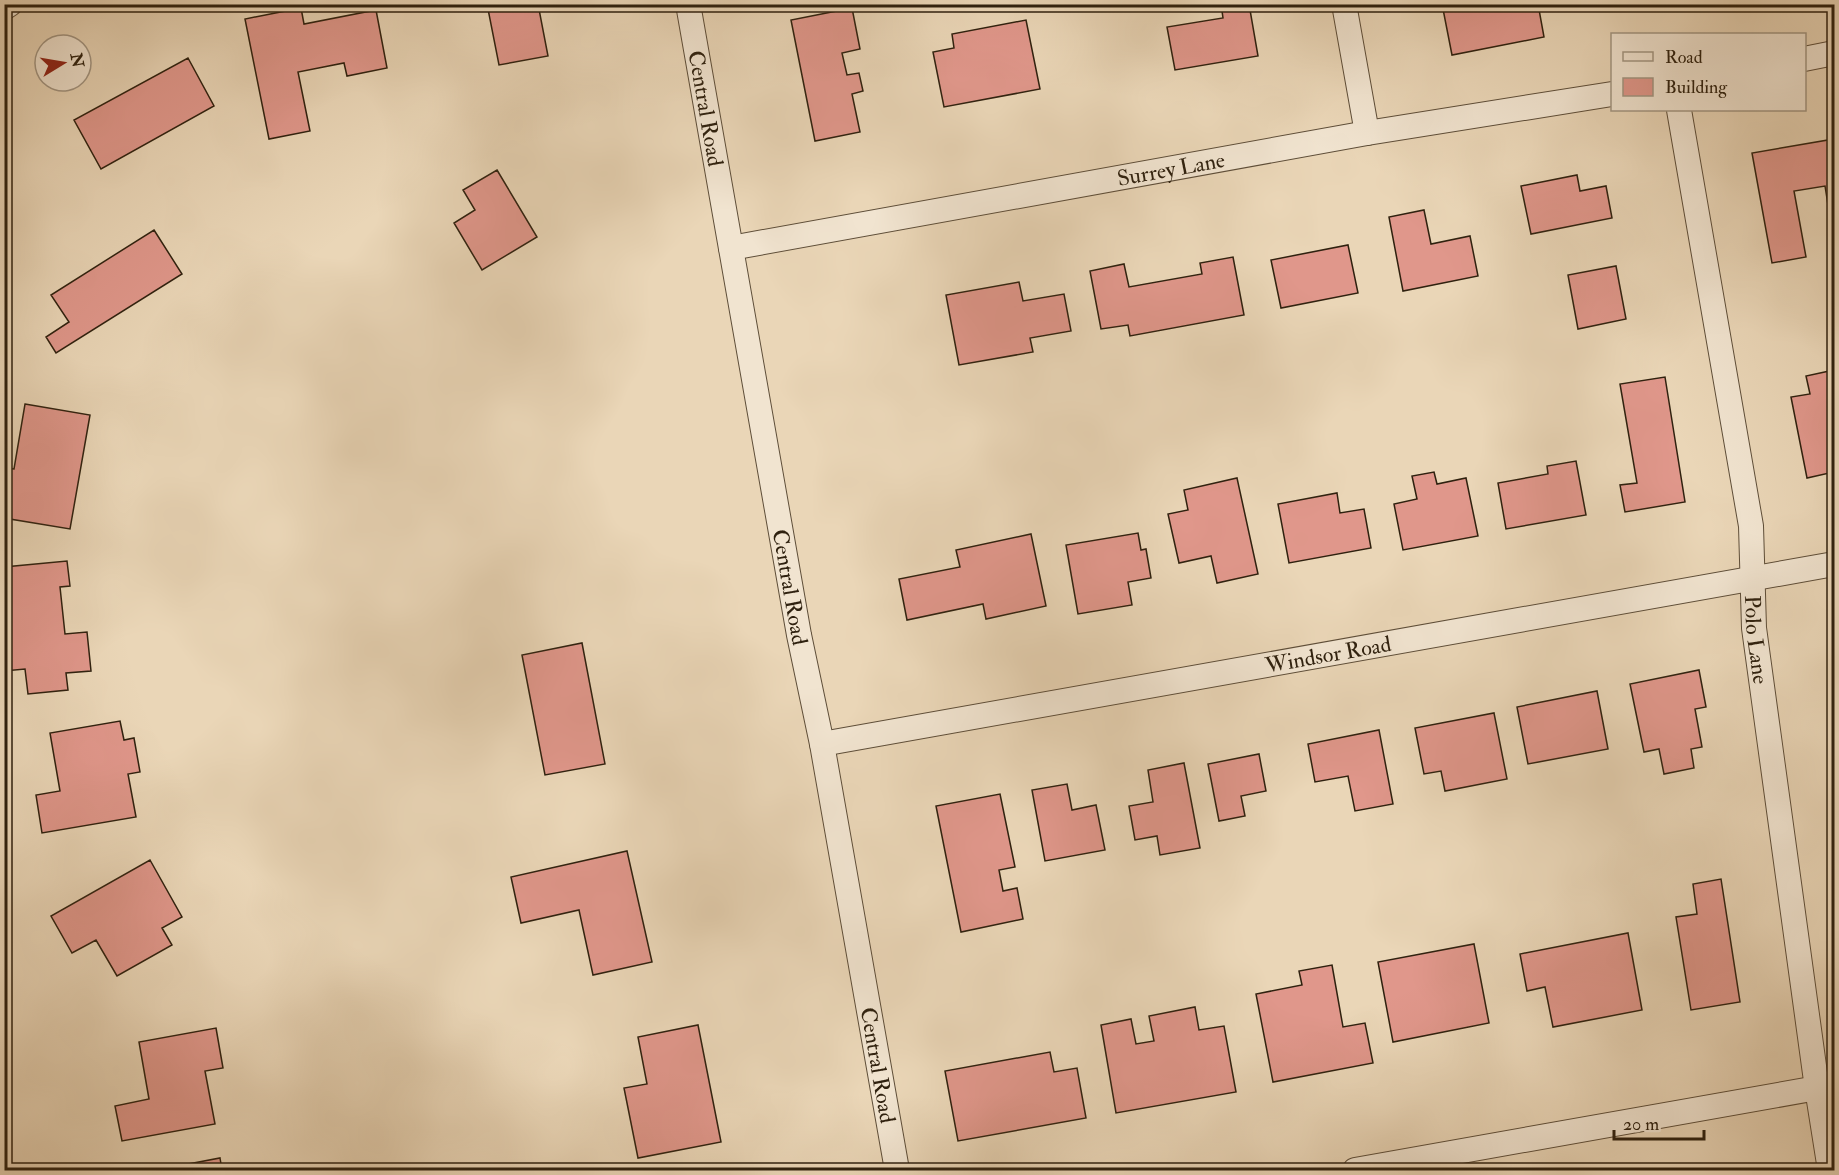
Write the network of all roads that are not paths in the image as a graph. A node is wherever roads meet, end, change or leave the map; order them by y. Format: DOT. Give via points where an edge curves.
graph roads {
  1 [pos="9,4"];
  2 [pos="688,4"];
  3 [pos="1344,4"];
  4 [pos="4,8"];
  5 [pos="1834,53"];
  6 [pos="1806,59"];
  7 [pos="1611,94"];
  8 [pos="1679,111"];
  9 [pos="1367,133"];
  10 [pos="731,248"];
  11 [pos="1834,564"];
  12 [pos="1753,578"];
  13 [pos="822,744"];
  14 [pos="1826,1087"];
  15 [pos="897,1170"];
  16 [pos="1355,1170"];
  17 [pos="1830,1170"];
  1 -- 4 [label="street"];
  2 -- 10 [label="street, Central Road"];
  3 -- 9 [label="street"];
  5 -- 6 [label="street"];
  7 -- 9 [label="street, Surrey Lane"];
  8 -- 12 [label="street, Polo Lane" via="1751,526"];
  9 -- 10 [label="street, Surrey Lane"];
  10 -- 13 [label="street, Central Road" via="799,636"];
  11 -- 12 [label="street, Windsor Road"];
  12 -- 13 [label="street, Windsor Road"];
  12 -- 14 [label="street, Polo Lane" via="1754,628"];
  13 -- 15 [label="street, Central Road"];
  14 -- 16 [label="street"];
  14 -- 17 [label="street, Polo Lane"];
}
